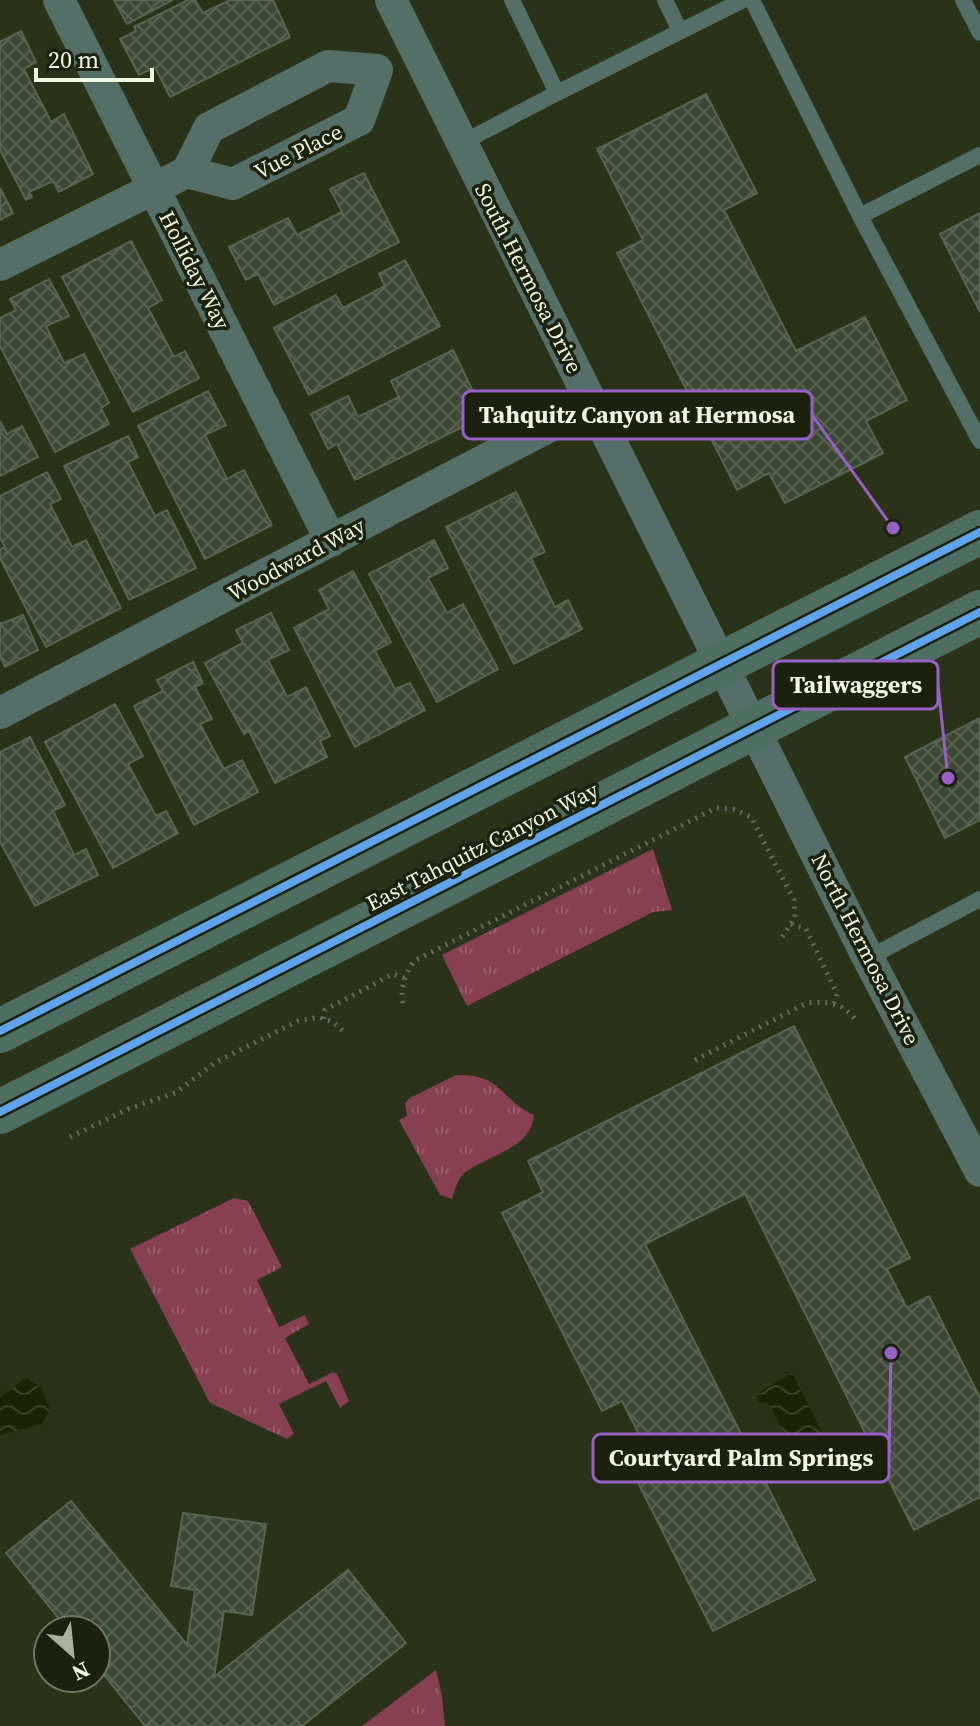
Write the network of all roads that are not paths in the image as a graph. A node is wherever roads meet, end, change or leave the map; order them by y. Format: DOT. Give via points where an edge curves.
graph roads {
  1 [pos="59,0"];
  2 [pos="391,0"];
  3 [pos="512,0"];
  4 [pos="665,0"];
  5 [pos="743,0"];
  6 [pos="752,0"];
  7 [pos="963,0"];
  8 [pos="680,31"];
  9 [pos="980,33"];
  10 [pos="415,49"];
  11 [pos="377,70"];
  12 [pos="557,93"];
  13 [pos="462,143"];
  14 [pos="980,155"];
  15 [pos="187,172"];
  16 [pos="154,186"];
  17 [pos="860,216"];
  18 [pos="0,265"];
  19 [pos="592,404"];
  20 [pos="980,441"];
  21 [pos="980,532"];
  22 [pos="331,541"];
  23 [pos="980,612"];
  24 [pos="723,663"];
  25 [pos="0,713"];
  26 [pos="754,727"];
  27 [pos="980,899"];
  28 [pos="868,958"];
  29 [pos="0,1031"];
  30 [pos="0,1112"];
  31 [pos="978,1163"];
  1 -- 16 [label="street, Holliday Way"];
  2 -- 10 [label="street, South Hermosa Drive"];
  3 -- 12 [label="lane"];
  4 -- 8 [label="lane"];
  5 -- 8 [label="lane"];
  6 -- 17 [label="lane"];
  7 -- 9 [label="lane"];
  8 -- 12 [label="lane"];
  10 -- 11 [label="street"];
  10 -- 13 [label="street, South Hermosa Drive"];
  11 -- 15 [label="street" via="328,66 209,128"];
  11 -- 15 [label="street, Vue Place" via="359,120 233,184"];
  12 -- 13 [label="lane"];
  13 -- 19 [label="street, South Hermosa Drive"];
  14 -- 17 [label="lane"];
  15 -- 16 [label="street"];
  16 -- 18 [label="street"];
  16 -- 22 [label="street, Holliday Way"];
  17 -- 20 [label="lane"];
  19 -- 22 [label="street, Woodward Way"];
  19 -- 24 [label="street, South Hermosa Drive"];
  21 -- 24 [label="main road"];
  22 -- 25 [label="street, Woodward Way"];
  23 -- 26 [label="main road, East Tahquitz Canyon Way"];
  24 -- 26 [label="street, South Hermosa Drive"];
  24 -- 29 [label="main road"];
  26 -- 28 [label="street, North Hermosa Drive"];
  26 -- 30 [label="main road, East Tahquitz Canyon Way"];
  27 -- 28 [label="lane"];
  28 -- 31 [label="street, North Hermosa Drive"];
}
